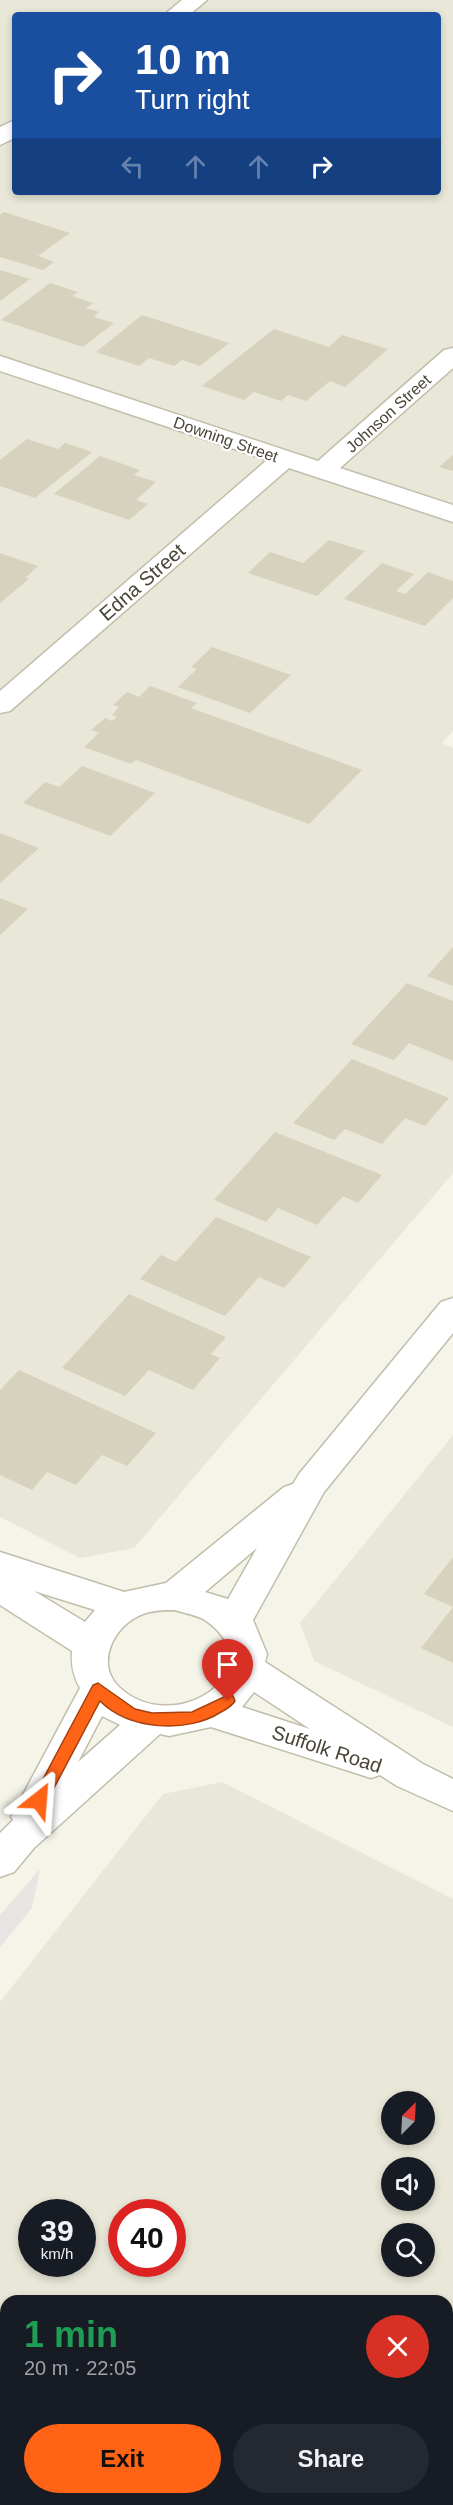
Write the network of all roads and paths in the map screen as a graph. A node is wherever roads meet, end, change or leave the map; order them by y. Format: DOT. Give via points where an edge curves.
graph roads {
  1 [pos="196,0"];
  2 [pos="179,12"];
  3 [pos="453,355"];
  4 [pos="0,363"];
  5 [pos="284,459"];
  6 [pos="322,471"];
  7 [pos="453,514"];
  8 [pos="0,705"];
  9 [pos="453,1310"];
  10 [pos="311,1483"];
  11 [pos="0,1566"];
  12 [pos="0,1587"];
  13 [pos="175,1596"];
  14 [pos="126,1606"];
  15 [pos="234,1622"];
  16 [pos="91,1644"];
  17 [pos="248,1669"];
  18 [pos="98,1689"];
  19 [pos="210,1712"];
  20 [pos="152,1719"];
  21 [pos="410,1775"];
  22 [pos="453,1796"];
  23 [pos="10,1849"];
  1 -- 2 [label="street"];
  3 -- 6 [label="street, Johnson Street"];
  4 -- 5 [label="street, Downing Street"];
  5 -- 6 [label="street, Downing Street"];
  5 -- 8 [label="street, Edna Street"];
  6 -- 7 [label="street, Downing Street"];
  9 -- 10 [label="street"];
  10 -- 13 [label="street"];
  10 -- 15 [label="street"];
  11 -- 14 [label="street"];
  12 -- 16 [label="street"];
  13 -- 14 [label="street"];
  13 -- 15 [label="street" via="218,1609"];
  14 -- 16 [label="street" via="98,1629"];
  15 -- 17 [label="street" via="249,1652"];
  16 -- 18 [label="street" via="90,1667"];
  17 -- 19 [label="street" via="234,1694"];
  17 -- 21 [label="street, Suffolk Road"];
  18 -- 20 [label="street" via="130,1714"];
  18 -- 23 [label="street"];
  19 -- 20 [label="street" via="192,1718"];
  19 -- 21 [label="street, Suffolk Road"];
  20 -- 23 [label="street"];
  21 -- 22 [label="street, Suffolk Road"];
}
